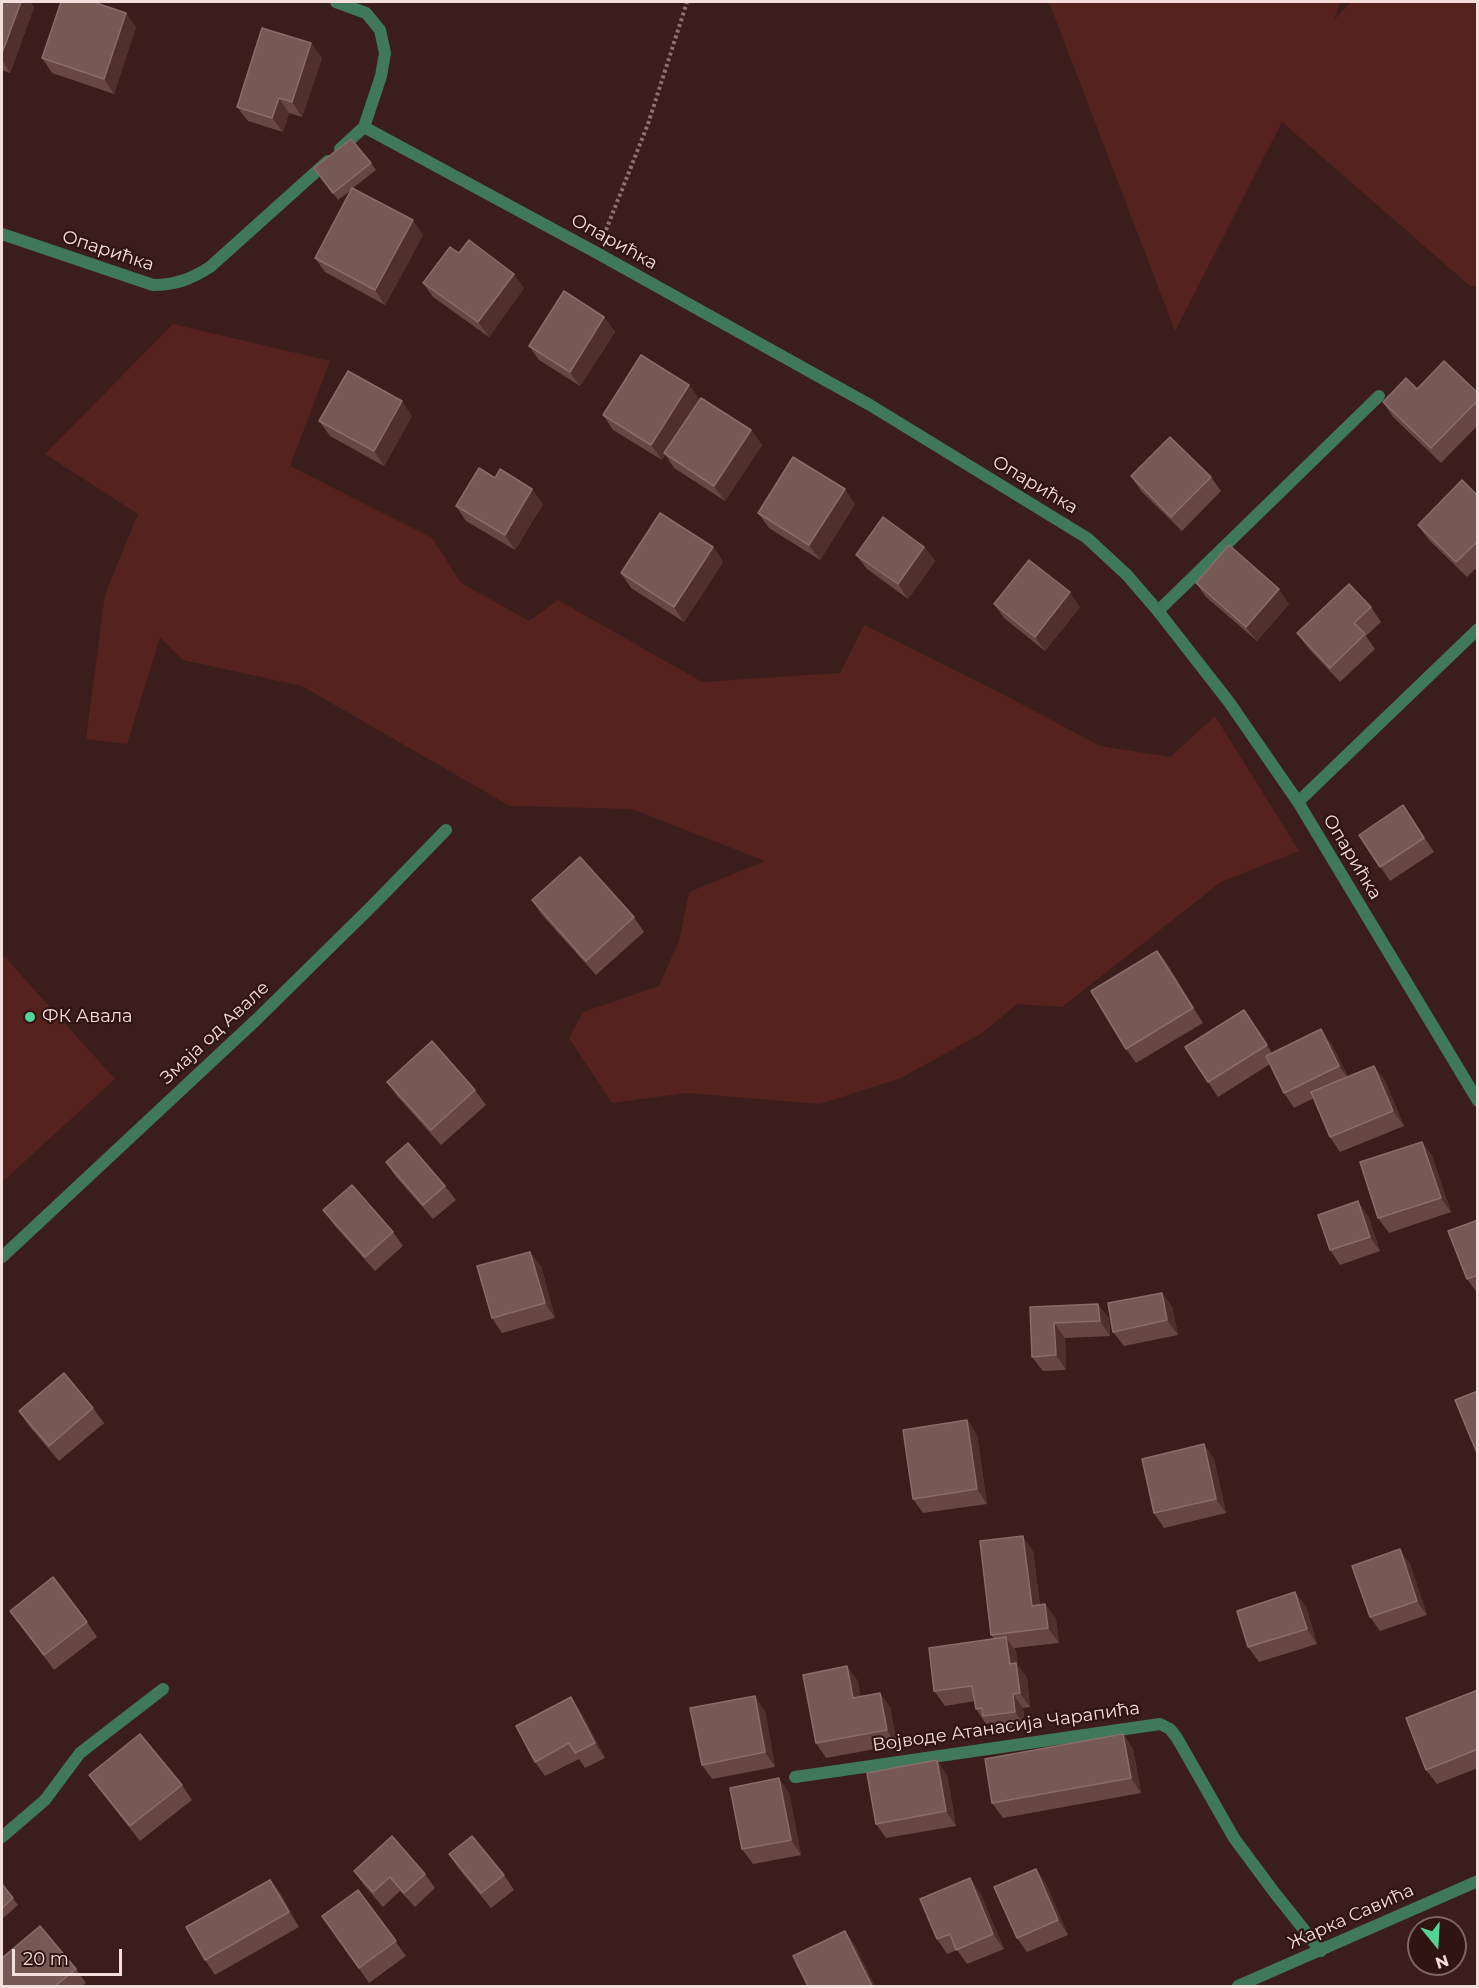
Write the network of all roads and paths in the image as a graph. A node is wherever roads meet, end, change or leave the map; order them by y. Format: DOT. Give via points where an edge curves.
graph roads {
  1 [pos="336,2"];
  2 [pos="687,2"];
  3 [pos="364,128"];
  4 [pos="2,234"];
  5 [pos="597,253"];
  6 [pos="1379,396"];
  7 [pos="1158,611"];
  8 [pos="1478,629"];
  9 [pos="1298,802"];
  10 [pos="446,830"];
  11 [pos="1478,1101"];
  12 [pos="2,1257"];
  13 [pos="163,1689"];
  14 [pos="795,1777"];
  15 [pos="2,1837"];
  16 [pos="1478,1881"];
  17 [pos="1321,1951"];
  18 [pos="1238,1986"];
  1 -- 3 [label="street, Опарићка" via="366,13 380,30 385,53"];
  2 -- 5 [label="path" via="648,124"];
  3 -- 4 [label="street, Опарићка" via="210,267 171,285 153,285"];
  3 -- 5 [label="street, Опарићка"];
  5 -- 7 [label="street, Опарићка" via="870,405 1087,538"];
  6 -- 7 [label="street"];
  7 -- 9 [label="street, Опарићка"];
  8 -- 9 [label="street"];
  9 -- 11 [label="street, Опарићка"];
  10 -- 12 [label="street, Змаја од Авале" via="256,1020"];
  13 -- 15 [label="street" via="80,1753 45,1800"];
  14 -- 17 [label="street, Војводе Атанасија Чарапића" via="1160,1724 1177,1738 1234,1838"];
  16 -- 17 [label="street, Жарка Савића"];
  17 -- 18 [label="street, Жарка Савића"];
}
